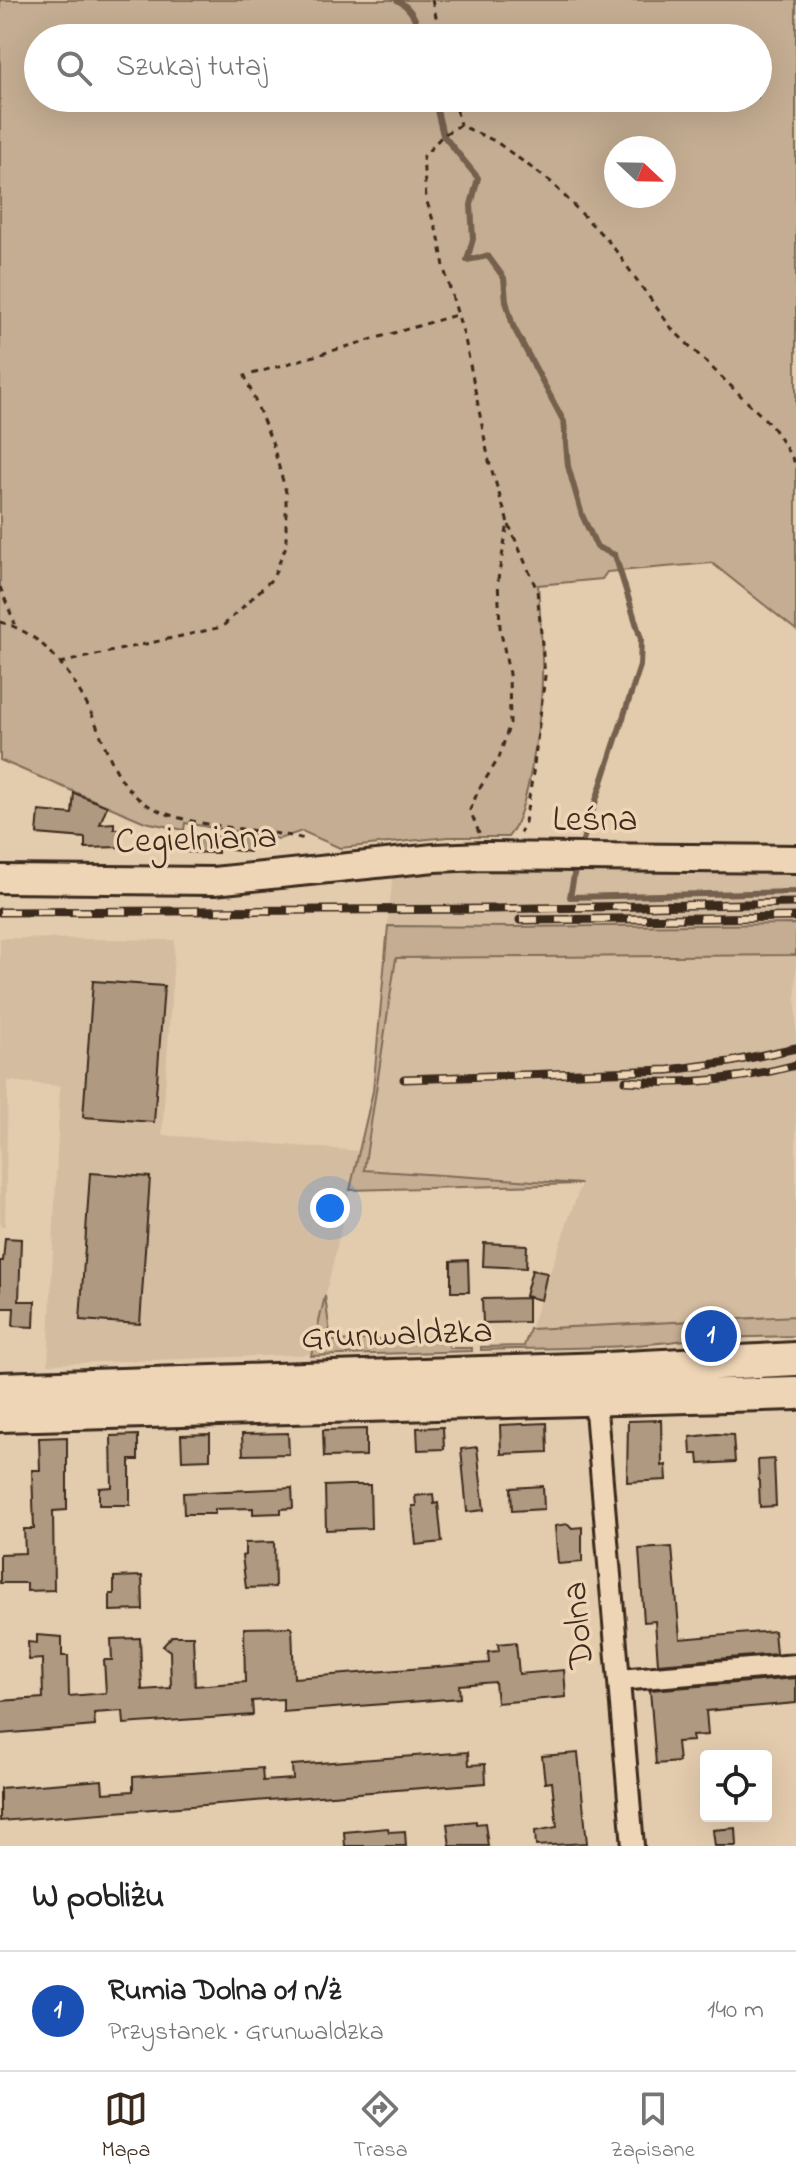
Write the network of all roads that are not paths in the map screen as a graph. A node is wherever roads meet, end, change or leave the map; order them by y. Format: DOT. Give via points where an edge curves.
graph roads {
  1 [pos="796,859"];
  2 [pos="393,862"];
  3 [pos="0,879"];
  4 [pos="796,1359"];
  5 [pos="0,1389"];
  6 [pos="796,1393"];
  7 [pos="595,1399"];
  8 [pos="0,1415"];
  9 [pos="796,1665"];
  10 [pos="619,1680"];
  11 [pos="633,1846"];
  1 -- 2 [label="street, Leśna" via="484,856"];
  2 -- 3 [label="street, Cegielniana" via="214,881"];
  4 -- 5 [label="main road, Grunwaldzka"];
  6 -- 7 [label="main road, Grunwaldzka"];
  7 -- 8 [label="main road, Grunwaldzka"];
  7 -- 10 [label="street, Dolna"];
  9 -- 10 [label="street"];
  10 -- 11 [label="street, Dolna"];
}
